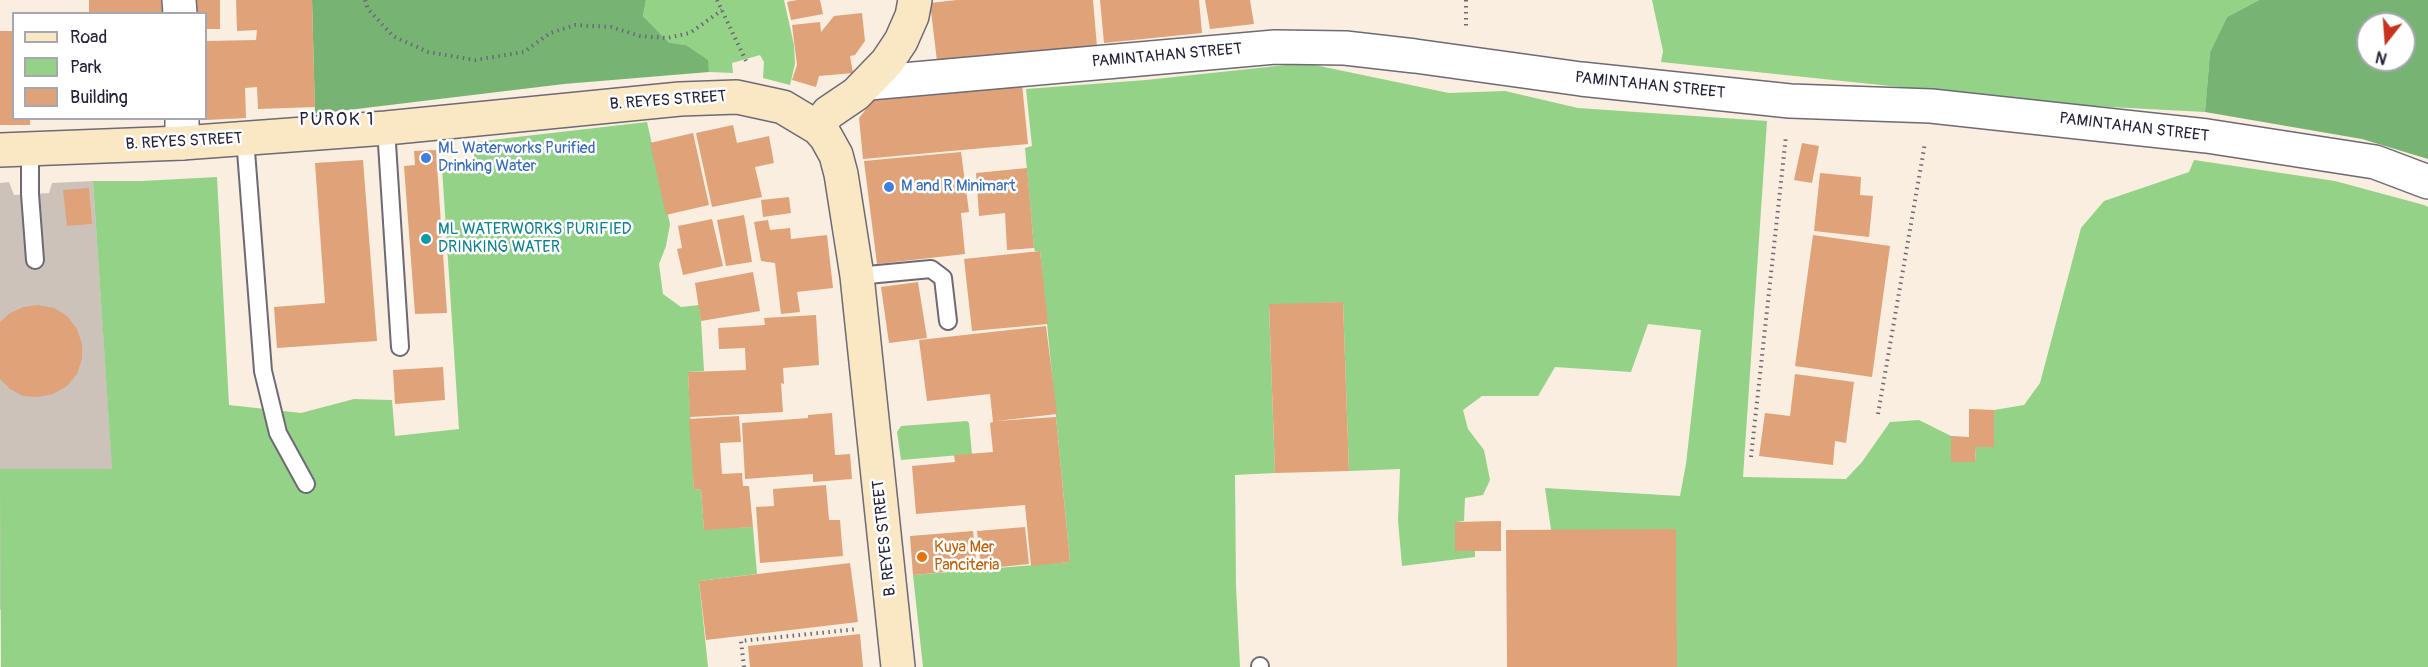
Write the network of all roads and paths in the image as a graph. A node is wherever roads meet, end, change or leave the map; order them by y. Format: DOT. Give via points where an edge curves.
graph roads {
  1 [pos="365,0"];
  2 [pos="717,0"];
  3 [pos="915,0"];
  4 [pos="722,10"];
  5 [pos="869,82"];
  6 [pos="737,97"];
  7 [pos="1790,101"];
  8 [pos="1931,106"];
  9 [pos="386,128"];
  10 [pos="818,128"];
  11 [pos="182,130"];
  12 [pos="245,138"];
  13 [pos="15,150"];
  14 [pos="2428,182"];
  15 [pos="35,260"];
  16 [pos="857,276"];
  17 [pos="948,321"];
  18 [pos="400,347"];
  19 [pos="1878,414"];
  20 [pos="1752,457"];
  21 [pos="306,484"];
  22 [pos="894,625"];
  23 [pos="744,667"];
  24 [pos="898,667"];
  1 -- 4 [label="path" via="368,9 393,36 428,52 475,60 524,52 550,33 575,24 667,38 690,33"];
  2 -- 4 [label="path"];
  3 -- 5 [label="street" via="901,42"];
  4 -- 6 [label="path" via="746,58"];
  5 -- 7 [label="street, PAMINTAHAN STREET" via="1275,47 1345,48"];
  5 -- 10 [label="street" via="828,113"];
  6 -- 9 [label="street, B. REYES STREET"];
  6 -- 10 [label="street, B. REYES STREET" via="783,107"];
  7 -- 8 [label="street, PAMINTAHAN STREET"];
  7 -- 20 [label="path"];
  8 -- 14 [label="street, PAMINTAHAN STREET" via="2219,138 2375,162"];
  8 -- 19 [label="path"];
  9 -- 12 [label="street, B. REYES STREET"];
  9 -- 18 [label="lane"];
  10 -- 16 [label="street, B. REYES STREET" via="836,155"];
  11 -- 12 [label="street, B. REYES STREET"];
  11 -- 13 [label="street, B. REYES STREET"];
  12 -- 21 [label="lane" via="264,371 278,433"];
  13 -- 15 [label="lane" via="30,194"];
  16 -- 17 [label="lane" via="931,269 943,278"];
  16 -- 22 [label="street, B. REYES STREET"];
  22 -- 23 [label="path" via="741,641"];
  22 -- 24 [label="street, B. REYES STREET"];
}
